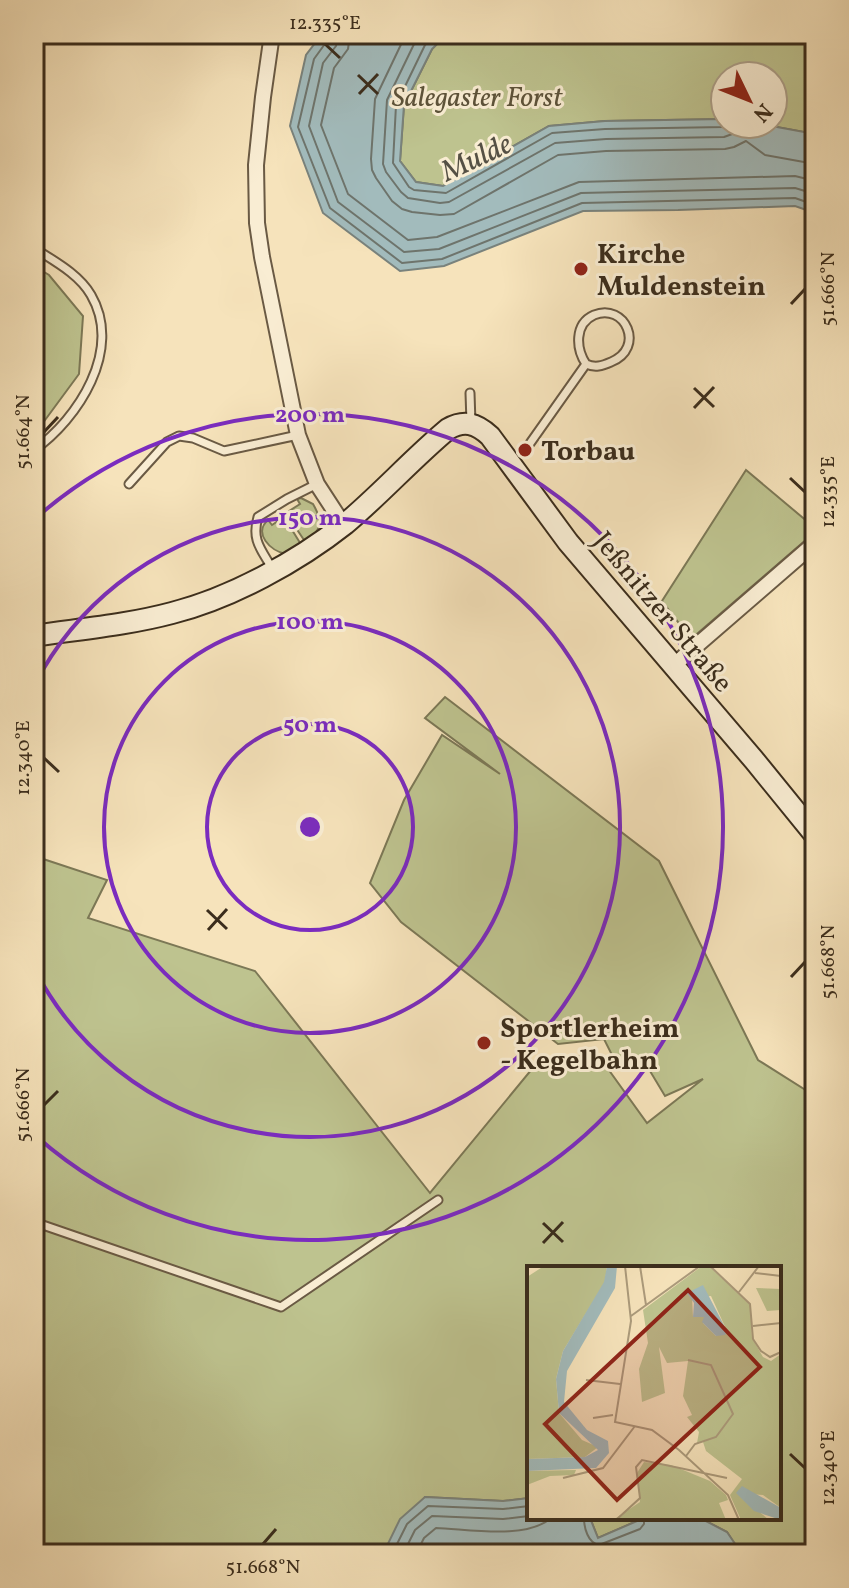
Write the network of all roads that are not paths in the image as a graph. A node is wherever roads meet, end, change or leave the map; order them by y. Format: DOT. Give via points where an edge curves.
graph roads {
  1 [pos="272,34"];
  2 [pos="34,248"];
  3 [pos="586,364"];
  4 [pos="470,393"];
  5 [pos="471,424"];
  6 [pos="298,435"];
  7 [pos="34,450"];
  8 [pos="521,455"];
  9 [pos="129,484"];
  10 [pos="317,484"];
  11 [pos="343,524"];
  12 [pos="815,543"];
  13 [pos="273,570"];
  14 [pos="34,636"];
  15 [pos="673,666"];
  16 [pos="815,835"];
  17 [pos="438,1200"];
  18 [pos="34,1222"];
  1 -- 6 [label="street" via="256,165 257,223"];
  2 -- 7 [label="lane" via="67,269 91,294 102,335 96,373 77,407"];
  3 -- 3 [label="lane" via="600,366 624,354 630,339 620,318 598,314 585,323 578,341"];
  3 -- 8 [label="lane"];
  4 -- 5 [label="lane"];
  5 -- 8 [label="main road, Jeßnitzer Straße"];
  5 -- 11 [label="main road" via="448,429"];
  6 -- 9 [label="lane" via="224,451 179,436"];
  6 -- 10 [label="street"];
  8 -- 15 [label="main road, Jeßnitzer Straße" via="568,542"];
  10 -- 11 [label="street"];
  10 -- 13 [label="lane" via="258,517 254,530"];
  11 -- 13 [label="main road"];
  12 -- 15 [label="street"];
  13 -- 14 [label="main road" via="171,613"];
  15 -- 16 [label="main road, Jeßnitzer Straße"];
  17 -- 18 [label="lane" via="281,1307"];
}
